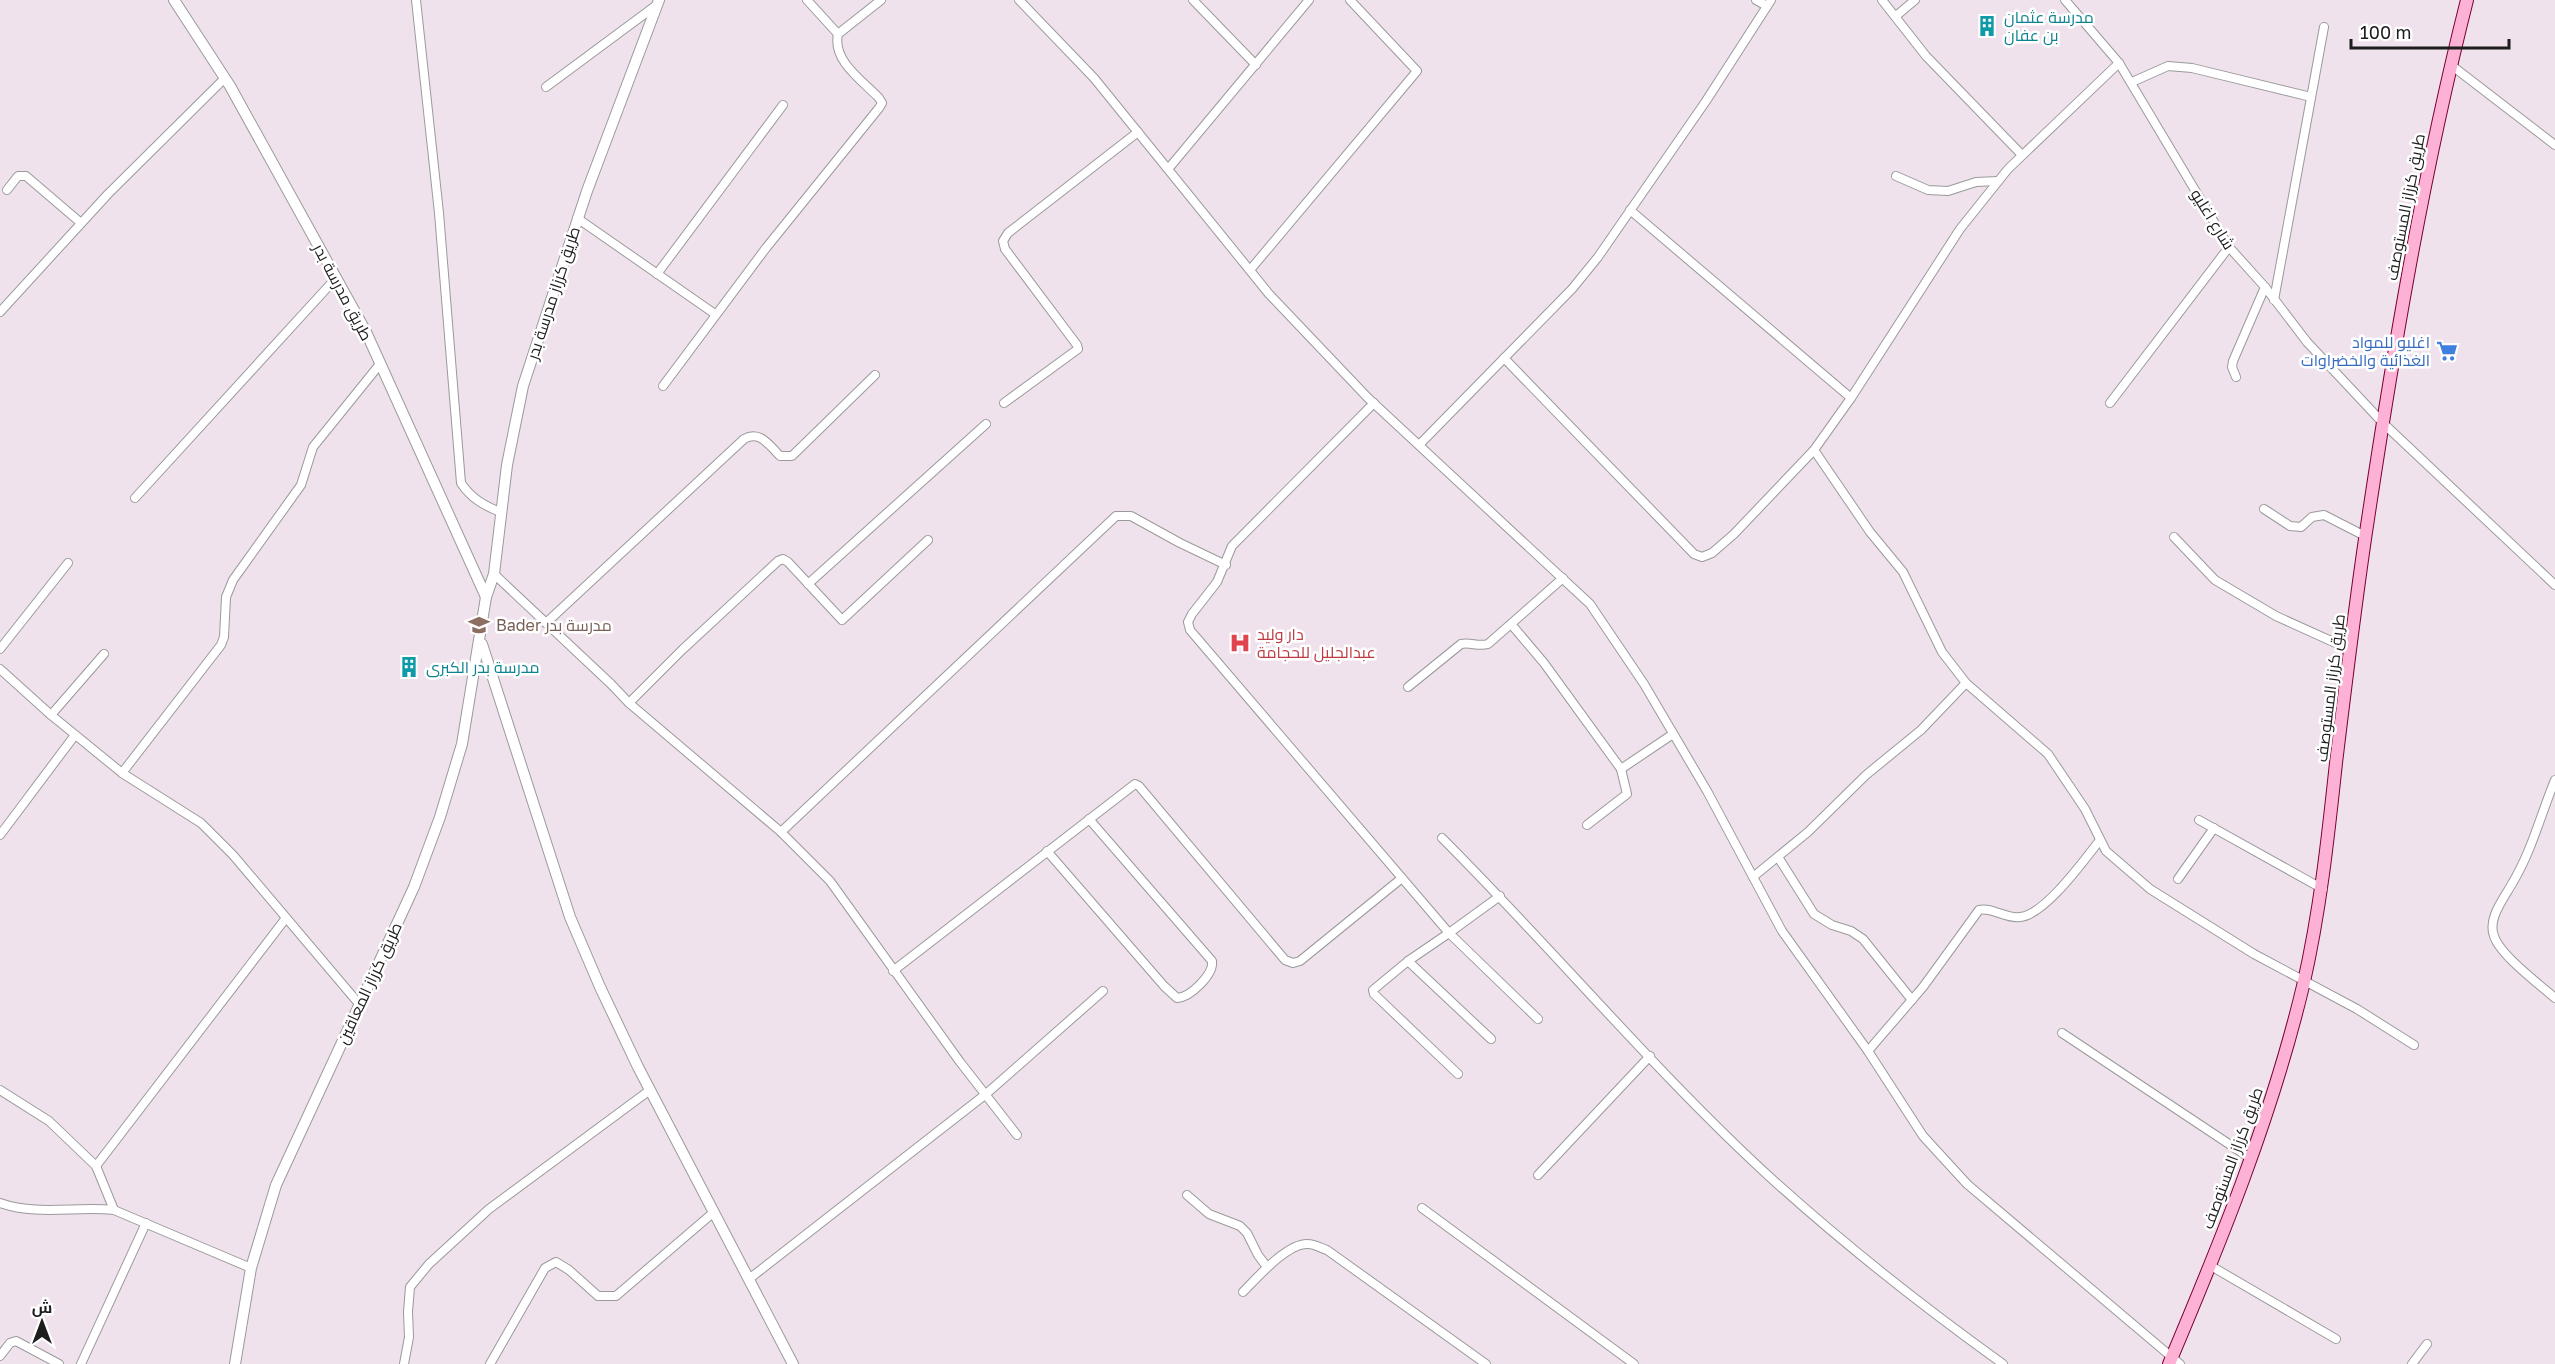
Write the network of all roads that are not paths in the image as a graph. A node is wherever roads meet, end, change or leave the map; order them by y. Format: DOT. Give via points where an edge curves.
graph roads {
  1 [pos="174,0"];
  2 [pos="416,0"];
  3 [pos="807,0"];
  4 [pos="881,0"];
  5 [pos="1019,0"];
  6 [pos="1193,0"];
  7 [pos="1309,0"];
  8 [pos="1350,0"];
  9 [pos="1756,0"];
  10 [pos="1882,0"];
  11 [pos="1916,0"];
  12 [pos="2065,0"];
  13 [pos="2468,0"];
  14 [pos="660,1"];
  15 [pos="1769,3"];
  16 [pos="1896,16"];
  17 [pos="2324,27"];
  18 [pos="838,34"];
  19 [pos="2119,63"];
  20 [pos="1256,65"];
  21 [pos="2451,65"];
  22 [pos="225,78"];
  23 [pos="2132,82"];
  24 [pos="546,87"];
  25 [pos="2311,97"];
  26 [pos="783,105"];
  27 [pos="1138,132"];
  28 [pos="2555,145"];
  29 [pos="2022,155"];
  30 [pos="1169,168"];
  31 [pos="1896,176"];
  32 [pos="1998,181"];
  33 [pos="7,190"];
  34 [pos="1630,210"];
  35 [pos="577,218"];
  36 [pos="81,223"];
  37 [pos="2229,247"];
  38 [pos="1250,270"];
  39 [pos="657,274"];
  40 [pos="336,278"];
  41 [pos="2265,287"];
  42 [pos="2274,300"];
  43 [pos="0,312"];
  44 [pos="715,314"];
  45 [pos="1504,358"];
  46 [pos="380,364"];
  47 [pos="876,375"];
  48 [pos="2236,377"];
  49 [pos="663,386"];
  50 [pos="1851,398"];
  51 [pos="1004,403"];
  52 [pos="1374,403"];
  53 [pos="2110,403"];
  54 [pos="2383,423"];
  55 [pos="986,424"];
  56 [pos="1419,445"];
  57 [pos="1814,450"];
  58 [pos="135,498"];
  59 [pos="2264,509"];
  60 [pos="500,512"];
  61 [pos="2365,536"];
  62 [pos="2174,537"];
  63 [pos="928,540"];
  64 [pos="68,562"];
  65 [pos="1226,565"];
  66 [pos="494,574"];
  67 [pos="1563,578"];
  68 [pos="808,584"];
  69 [pos="2555,585"];
  70 [pos="486,597"];
  71 [pos="546,623"];
  72 [pos="1511,624"];
  73 [pos="481,641"];
  74 [pos="0,649"];
  75 [pos="2351,651"];
  76 [pos="104,654"];
  77 [pos="0,669"];
  78 [pos="1966,683"];
  79 [pos="1408,687"];
  80 [pos="630,703"];
  81 [pos="51,715"];
  82 [pos="1673,734"];
  83 [pos="75,735"];
  84 [pos="1621,769"];
  85 [pos="122,774"];
  86 [pos="2555,780"];
  87 [pos="1089,819"];
  88 [pos="2199,820"];
  89 [pos="1587,825"];
  90 [pos="2214,828"];
  91 [pos="781,832"];
  92 [pos="0,836"];
  93 [pos="1442,837"];
  94 [pos="2100,840"];
  95 [pos="1047,851"];
  96 [pos="1778,857"];
  97 [pos="1753,877"];
  98 [pos="1402,878"];
  99 [pos="2178,879"];
  100 [pos="2323,889"];
  101 [pos="1500,896"];
  102 [pos="286,918"];
  103 [pos="1449,933"];
  104 [pos="1408,961"];
  105 [pos="893,971"];
  106 [pos="2304,982"];
  107 [pos="1103,991"];
  108 [pos="2555,998"];
  109 [pos="1912,1000"];
  110 [pos="360,1005"];
  111 [pos="1538,1020"];
  112 [pos="2062,1034"];
  113 [pos="1491,1039"];
  114 [pos="2414,1046"];
  115 [pos="1868,1051"];
  116 [pos="1650,1056"];
  117 [pos="1458,1074"];
  118 [pos="0,1089"];
  119 [pos="650,1090"];
  120 [pos="986,1094"];
  121 [pos="1017,1135"];
  122 [pos="2250,1158"];
  123 [pos="96,1166"];
  124 [pos="1538,1175"];
  125 [pos="1187,1195"];
  126 [pos="0,1203"];
  127 [pos="1422,1208"];
  128 [pos="114,1210"];
  129 [pos="714,1212"];
  130 [pos="146,1223"];
  131 [pos="2211,1266"];
  132 [pos="1268,1267"];
  133 [pos="251,1268"];
  134 [pos="749,1279"];
  135 [pos="1243,1292"];
  136 [pos="2336,1339"];
  137 [pos="2427,1344"];
  138 [pos="0,1356"];
  139 [pos="1473,1361"];
  140 [pos="2174,1362"];
  141 [pos="59,1364"];
  142 [pos="81,1364"];
  143 [pos="236,1364"];
  144 [pos="404,1364"];
  145 [pos="490,1364"];
  146 [pos="793,1364"];
  147 [pos="1486,1364"];
  148 [pos="1635,1364"];
  149 [pos="2003,1364"];
  150 [pos="2412,1364"];
  1 -- 22 [label="street, طريق مدرسة بدر"];
  2 -- 60 [label="street" via="439,213 460,483 468,494"];
  3 -- 18 [label="street"];
  4 -- 18 [label="street"];
  5 -- 27 [label="street" via="1094,78"];
  6 -- 20 [label="street"];
  7 -- 20 [label="street"];
  8 -- 38 [label="street" via="1417,71"];
  9 -- 15 [label="street"];
  10 -- 16 [label="street"];
  11 -- 16 [label="street"];
  12 -- 19 [label="street, شارع اغليو"];
  13 -- 21 [label="main road, طريق كرزاز المستوصف"];
  14 -- 24 [label="street"];
  14 -- 35 [label="street, طريق كرزاز مدرسة بدر"];
  15 -- 34 [label="street"];
  16 -- 29 [label="street" via="1926,56"];
  17 -- 25 [label="street"];
  18 -- 44 [label="street" via="841,59 882,103"];
  19 -- 23 [label="street, شارع اغليو"];
  19 -- 29 [label="street"];
  20 -- 30 [label="street"];
  21 -- 28 [label="street"];
  21 -- 54 [label="main road, طريق كرزاز المستوصف" via="2398,323"];
  22 -- 36 [label="street"];
  22 -- 40 [label="street, طريق مدرسة بدر"];
  23 -- 25 [label="street" via="2168,66 2192,68"];
  23 -- 37 [label="street, شارع اغليو"];
  25 -- 42 [label="street"];
  26 -- 39 [label="street"];
  27 -- 30 [label="street"];
  27 -- 51 [label="street" via="1008,233 1003,241 1078,349"];
  29 -- 32 [label="street"];
  30 -- 38 [label="street"];
  31 -- 32 [label="street" via="1938,191"];
  32 -- 50 [label="street" via="1960,229"];
  33 -- 36 [label="street" via="18,177 26,176"];
  34 -- 45 [label="street" via="1572,289"];
  34 -- 50 [label="street"];
  35 -- 39 [label="street"];
  35 -- 60 [label="street, طريق كرزاز مدرسة بدر" via="523,386"];
  36 -- 43 [label="street"];
  37 -- 41 [label="street, شارع اغليو"];
  37 -- 53 [label="street"];
  38 -- 52 [label="street"];
  39 -- 44 [label="street"];
  40 -- 46 [label="street, طريق مدرسة بدر"];
  40 -- 58 [label="street"];
  41 -- 42 [label="street, شارع اغليو"];
  41 -- 48 [label="street" via="2233,361"];
  42 -- 54 [label="street, شارع اغليو" via="2307,342"];
  44 -- 49 [label="street"];
  45 -- 56 [label="street"];
  45 -- 57 [label="street" via="1694,554 1702,557 1734,534"];
  46 -- 70 [label="street, طريق مدرسة بدر"];
  46 -- 85 [label="street" via="313,447 301,485 233,580 226,597 220,645"];
  47 -- 71 [label="street" via="792,456 780,456 758,436 744,439"];
  50 -- 57 [label="street"];
  52 -- 56 [label="street"];
  52 -- 65 [label="street" via="1232,546"];
  54 -- 61 [label="main road, طريق كرزاز المستوصف"];
  54 -- 69 [label="street, شارع اغليو"];
  55 -- 68 [label="street"];
  56 -- 67 [label="street"];
  57 -- 78 [label="street" via="1870,532 1903,572 1934,639"];
  59 -- 61 [label="street" via="2290,526 2301,527 2312,517 2324,515"];
  60 -- 66 [label="street, طريق كرزاز مدرسة بدر"];
  61 -- 75 [label="main road, طريق كرزاز المستوصف"];
  62 -- 75 [label="street" via="2215,580 2276,616"];
  63 -- 68 [label="street" via="842,620"];
  64 -- 74 [label="street"];
  65 -- 91 [label="street" via="1131,516 1116,516"];
  65 -- 98 [label="street" via="1192,614 1190,630"];
  66 -- 70 [label="street, طريق كرزاز مدرسة بدر"];
  66 -- 71 [label="street"];
  67 -- 72 [label="street"];
  67 -- 82 [label="street" via="1590,604"];
  68 -- 80 [label="street" via="788,562 778,561"];
  70 -- 73 [label="street, طريق كرزاز المعاقين"];
  71 -- 80 [label="street"];
  72 -- 79 [label="street" via="1488,644 1457,647"];
  72 -- 84 [label="street"];
  73 -- 110 [label="street, طريق كرزاز المعاقين" via="462,744 440,817 414,886"];
  73 -- 119 [label="street" via="570,917"];
  75 -- 100 [label="main road, طريق كرزاز المستوصف"];
  76 -- 81 [label="street"];
  77 -- 81 [label="street"];
  78 -- 94 [label="street" via="2048,754 2085,809"];
  78 -- 96 [label="street" via="1921,730"];
  80 -- 91 [label="street"];
  81 -- 83 [label="street"];
  82 -- 84 [label="street"];
  82 -- 97 [label="street"];
  83 -- 85 [label="street"];
  83 -- 92 [label="street"];
  84 -- 89 [label="street" via="1627,794"];
  85 -- 102 [label="street" via="201,823"];
  86 -- 108 [label="street" via="2523,864 2499,905 2493,935 2524,971"];
  87 -- 95 [label="street"];
  87 -- 95 [label="street" via="1212,961 1210,972 1187,995 1178,998 1164,986"];
  87 -- 98 [label="street" via="1131,785 1139,786 1285,960 1293,963"];
  88 -- 90 [label="street"];
  90 -- 99 [label="street"];
  90 -- 100 [label="street"];
  91 -- 105 [label="street" via="830,881"];
  93 -- 101 [label="street"];
  94 -- 106 [label="street" via="2106,851 2150,889"];
  94 -- 109 [label="street" via="2037,911 2008,917 1979,910"];
  95 -- 105 [label="street"];
  96 -- 97 [label="street"];
  96 -- 109 [label="street" via="1814,914 1863,939"];
  97 -- 115 [label="street" via="1782,930"];
  98 -- 103 [label="street"];
  100 -- 106 [label="main road, طريق كرزاز المستوصف"];
  101 -- 103 [label="street"];
  101 -- 116 [label="street"];
  102 -- 110 [label="street"];
  102 -- 123 [label="street"];
  103 -- 104 [label="street"];
  103 -- 111 [label="street"];
  104 -- 113 [label="street"];
  104 -- 117 [label="street" via="1376,987 1374,994"];
  105 -- 120 [label="street"];
  106 -- 114 [label="street" via="2357,1009"];
  106 -- 122 [label="main road, طريق كرزاز المستوصف"];
  107 -- 120 [label="street"];
  109 -- 115 [label="street"];
  110 -- 133 [label="street, طريق كرزاز المعاقين" via="276,1185"];
  112 -- 122 [label="street"];
  115 -- 140 [label="street" via="1923,1136 1967,1184"];
  116 -- 124 [label="street"];
  116 -- 149 [label="street" via="1773,1180"];
  118 -- 123 [label="street" via="49,1121"];
  119 -- 129 [label="street"];
  119 -- 144 [label="street" via="489,1209 429,1264 411,1287"];
  120 -- 121 [label="street"];
  120 -- 134 [label="street"];
  122 -- 131 [label="main road, طريق كرزاز المستوصف"];
  123 -- 128 [label="street"];
  125 -- 132 [label="street" via="1209,1214 1240,1226"];
  126 -- 128 [label="street" via="43,1212"];
  127 -- 148 [label="street"];
  128 -- 130 [label="street"];
  129 -- 134 [label="street"];
  129 -- 145 [label="street" via="616,1296 598,1296 569,1270 551,1263"];
  130 -- 133 [label="street"];
  130 -- 142 [label="street"];
  131 -- 136 [label="street"];
  131 -- 140 [label="main road, طريق كرزاز المستوصف"];
  132 -- 135 [label="street"];
  132 -- 139 [label="street" via="1296,1247 1307,1244 1327,1250"];
  133 -- 143 [label="street, طريق كرزاز المعاقين"];
  134 -- 146 [label="street"];
  137 -- 150 [label="street"];
  138 -- 141 [label="street" via="16,1341"];
  139 -- 147 [label="street"];
}
